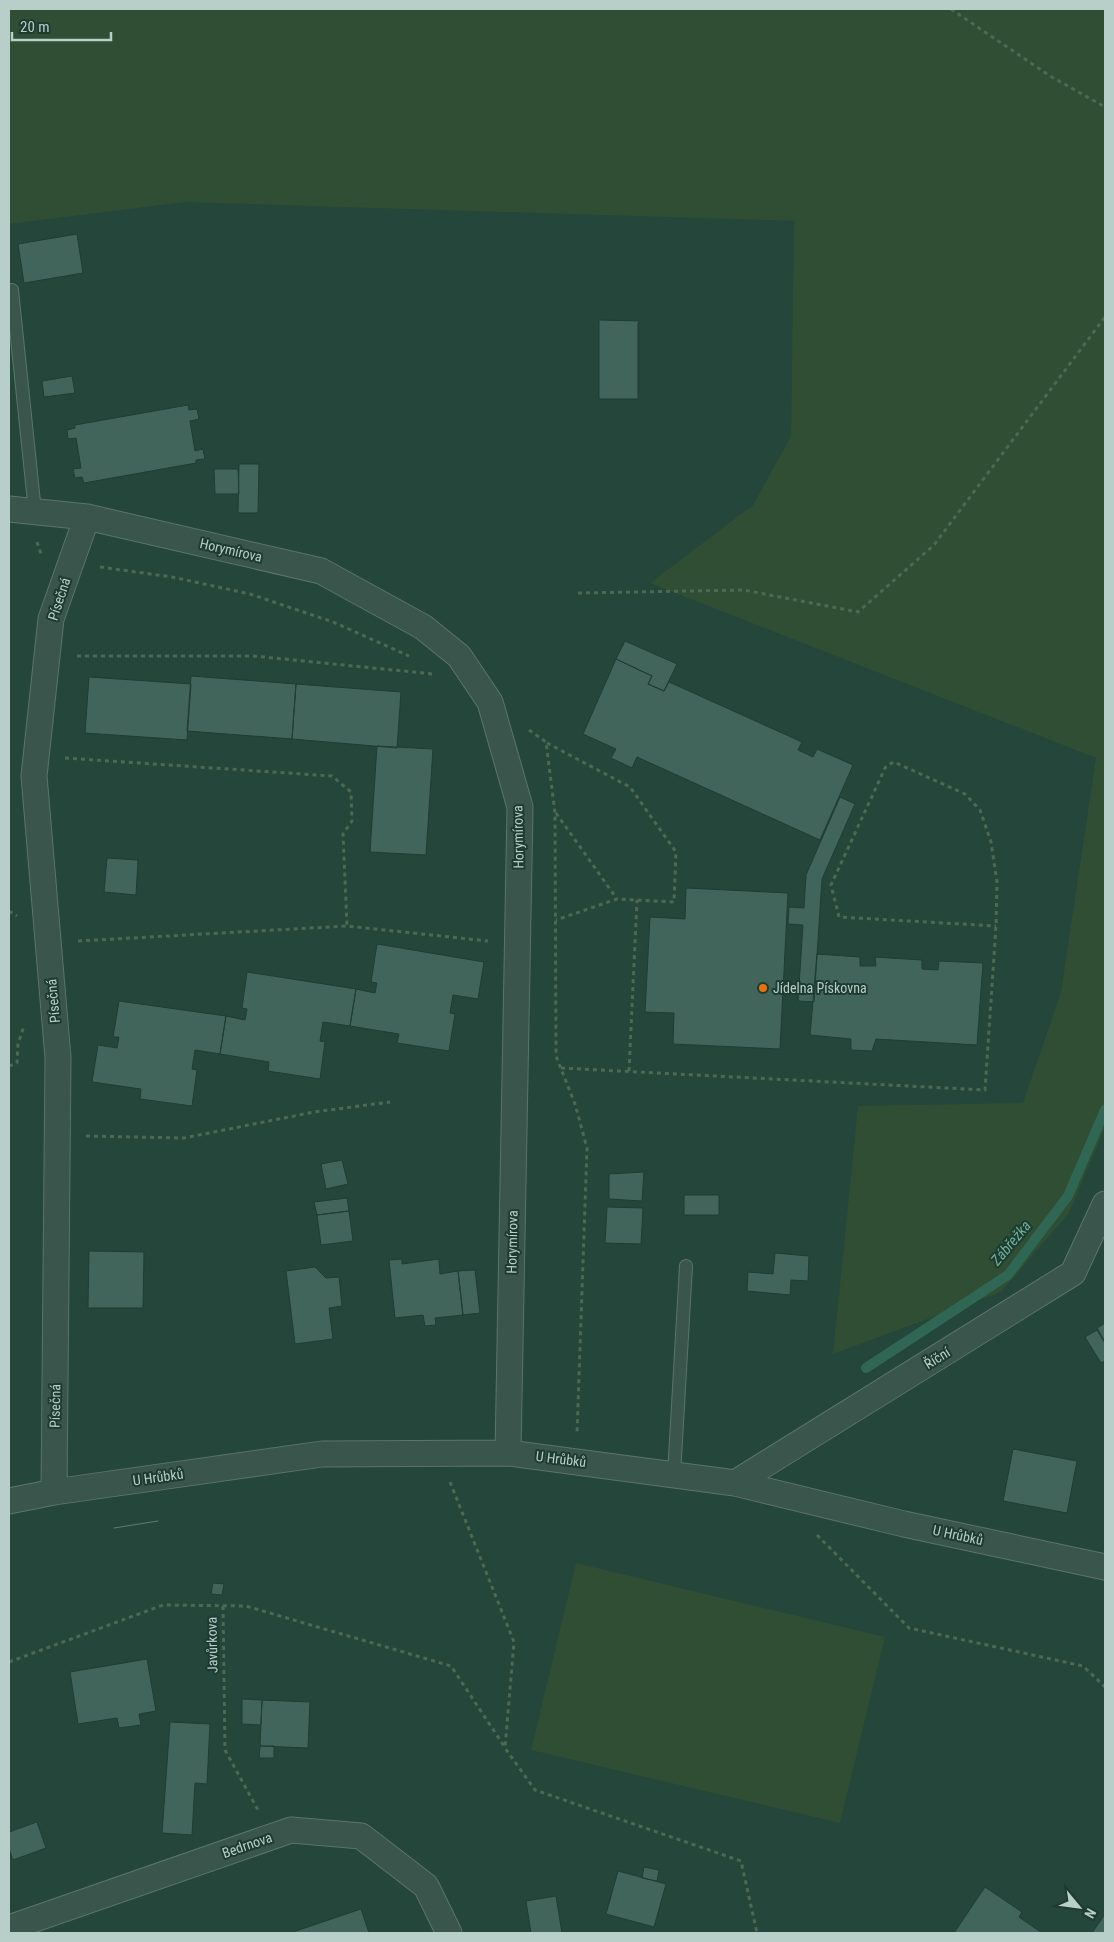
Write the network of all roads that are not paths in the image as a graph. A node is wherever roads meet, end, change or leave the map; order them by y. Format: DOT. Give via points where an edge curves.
graph roads {
  1 [pos="12,290"];
  2 [pos="9,509"];
  3 [pos="35,512"];
  4 [pos="87,517"];
  5 [pos="1105,1204"];
  6 [pos="686,1266"];
  7 [pos="508,1453"];
  8 [pos="674,1475"];
  9 [pos="736,1483"];
  10 [pos="54,1492"];
  11 [pos="9,1501"];
  12 [pos="1105,1567"];
  13 [pos="9,1928"];
  14 [pos="449,1933"];
  1 -- 3 [label="lane"];
  2 -- 3 [label="street, Horymírova"];
  3 -- 4 [label="street, Horymírova"];
  4 -- 7 [label="street, Horymírova" via="321,571 423,627 459,656 490,702 520,807"];
  4 -- 10 [label="street, Písečná" via="50,619 34,776 58,1058"];
  5 -- 9 [label="street, Říční" via="1074,1273"];
  6 -- 8 [label="lane"];
  7 -- 8 [label="street, U Hrůbků"];
  7 -- 10 [label="street, U Hrůbků" via="322,1454"];
  8 -- 9 [label="street, U Hrůbků"];
  9 -- 12 [label="street, U Hrůbků" via="904,1524"];
  10 -- 11 [label="street, U Hrůbků"];
  13 -- 14 [label="street, Bedrnova" via="290,1830 361,1836 426,1886"];
}
